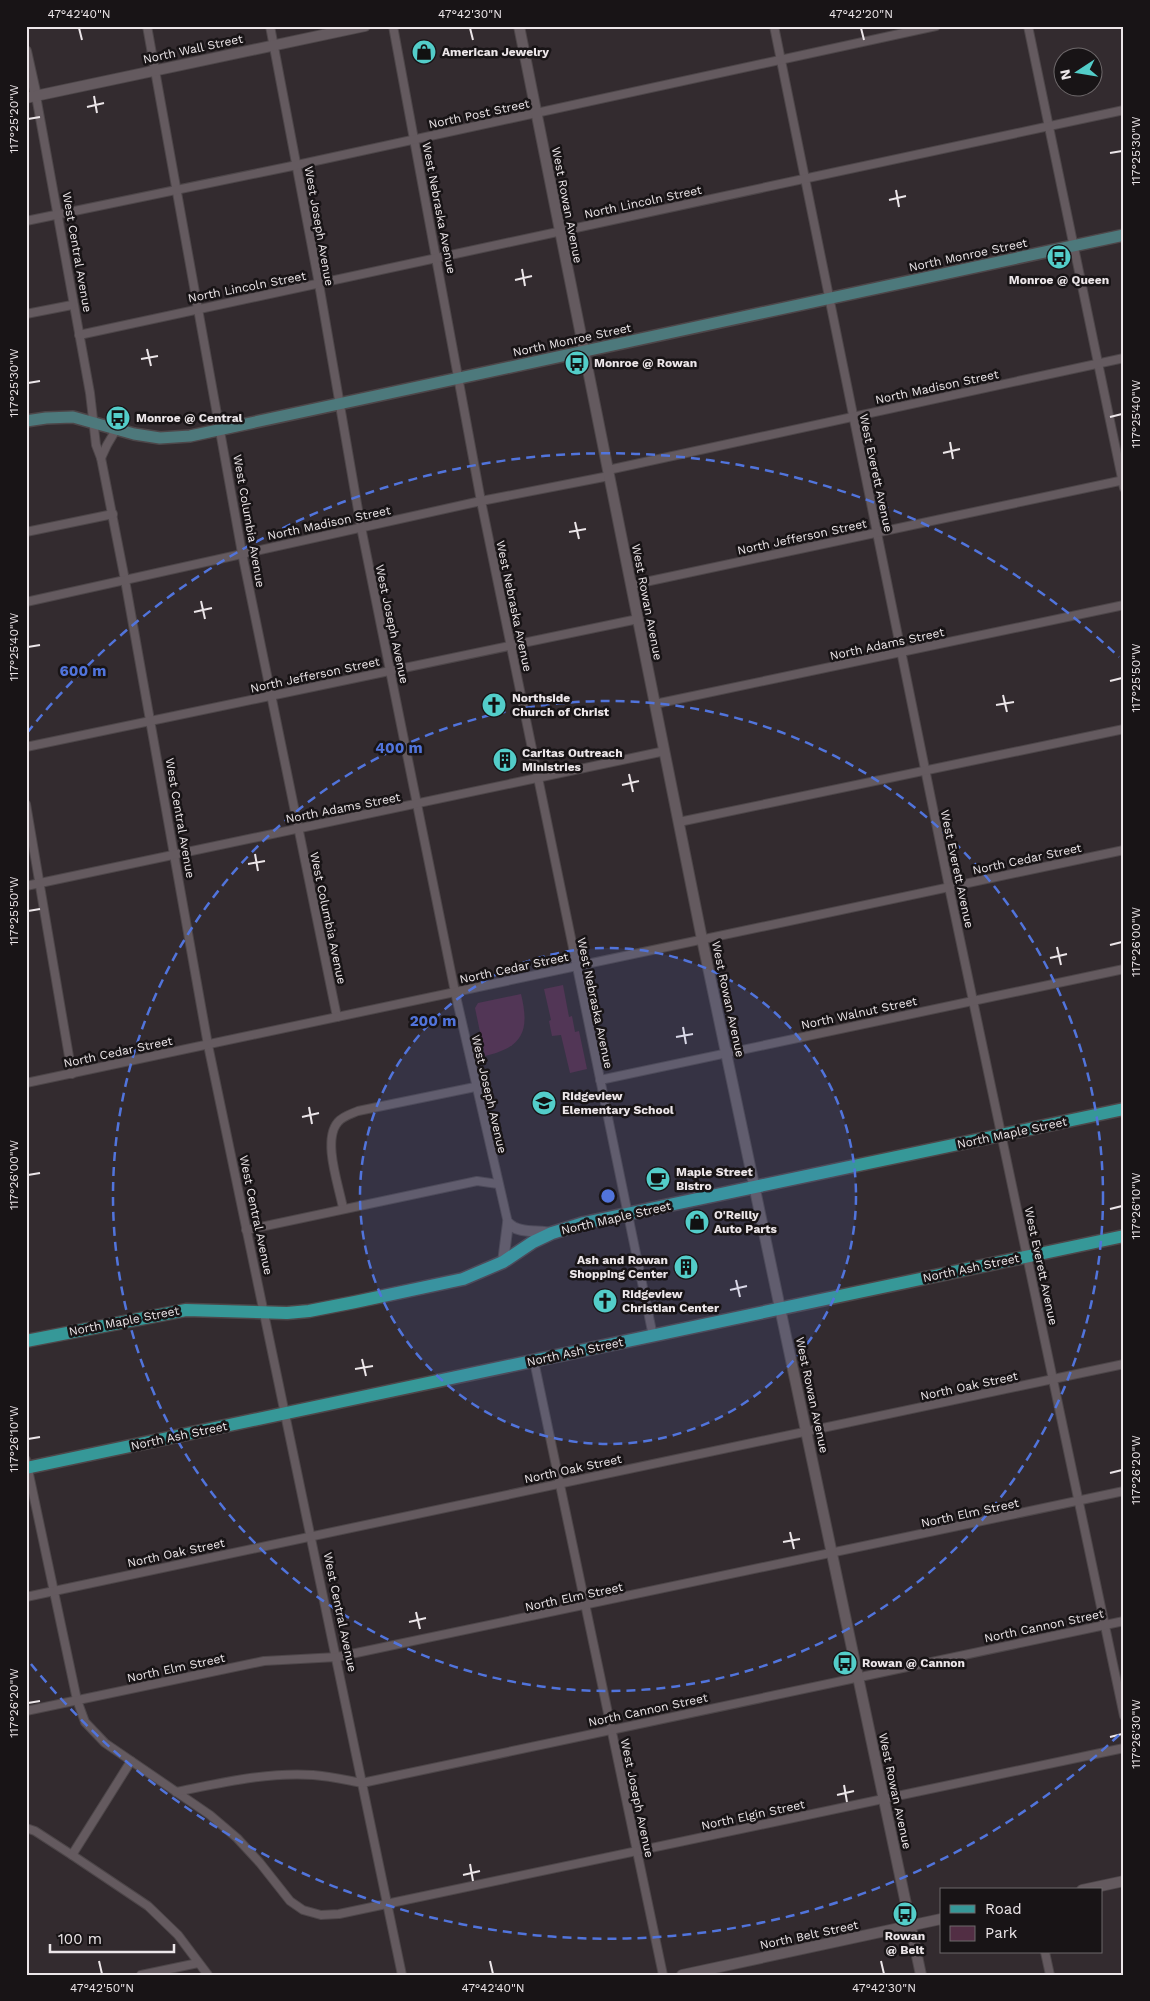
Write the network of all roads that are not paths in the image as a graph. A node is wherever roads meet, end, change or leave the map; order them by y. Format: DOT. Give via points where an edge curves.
graph roads {
  1 [pos="147,26"];
  2 [pos="270,26"];
  3 [pos="365,26"];
  4 [pos="394,26"];
  5 [pos="519,26"];
  6 [pos="774,26"];
  7 [pos="936,26"];
  8 [pos="1028,26"];
  9 [pos="274,45"];
  10 [pos="26,50"];
  11 [pos="781,59"];
  12 [pos="156,70"];
  13 [pos="31,97"];
  14 [pos="1124,110"];
  15 [pos="536,113"];
  16 [pos="1049,126"];
  17 [pos="415,139"];
  18 [pos="297,165"];
  19 [pos="804,179"];
  20 [pos="178,190"];
  21 [pos="57,215"];
  22 [pos="26,221"];
  23 [pos="560,232"];
  24 [pos="1124,236"];
  25 [pos="1075,246"];
  26 [pos="437,258"];
  27 [pos="319,284"];
  28 [pos="829,299"];
  29 [pos="72,304"];
  30 [pos="198,308"];
  31 [pos="26,314"];
  32 [pos="79,335"];
  33 [pos="584,352"];
  34 [pos="1124,358"];
  35 [pos="1098,364"];
  36 [pos="459,379"];
  37 [pos="340,404"];
  38 [pos="852,417"];
  39 [pos="94,421"];
  40 [pos="26,422"];
  41 [pos="117,428"];
  42 [pos="221,430"];
  43 [pos="101,458"];
  44 [pos="608,473"];
  45 [pos="1123,483"];
  46 [pos="481,501"];
  47 [pos="113,514"];
  48 [pos="360,527"];
  49 [pos="26,532"];
  50 [pos="877,532"];
  51 [pos="242,553"];
  52 [pos="125,580"];
  53 [pos="631,585"];
  54 [pos="26,602"];
  55 [pos="1124,605"];
  56 [pos="638,619"];
  57 [pos="511,644"];
  58 [pos="902,653"];
  59 [pos="390,671"];
  60 [pos="271,696"];
  61 [pos="655,704"];
  62 [pos="150,720"];
  63 [pos="1124,729"];
  64 [pos="26,747"];
  65 [pos="665,751"];
  66 [pos="925,771"];
  67 [pos="538,778"];
  68 [pos="26,804"];
  69 [pos="418,805"];
  70 [pos="679,822"];
  71 [pos="298,829"];
  72 [pos="1124,850"];
  73 [pos="174,854"];
  74 [pos="39,883"];
  75 [pos="26,886"];
  76 [pos="949,887"];
  77 [pos="702,939"];
  78 [pos="576,966"];
  79 [pos="1124,969"];
  80 [pos="455,992"];
  81 [pos="973,1000"];
  82 [pos="337,1017"];
  83 [pos="208,1045"];
  84 [pos="727,1052"];
  85 [pos="72,1074"];
  86 [pos="600,1080"];
  87 [pos="26,1084"];
  88 [pos="475,1087"];
  89 [pos="1124,1109"];
  90 [pos="1002,1134"];
  91 [pos="498,1184"];
  92 [pos="755,1187"];
  93 [pos="344,1208"];
  94 [pos="628,1214"];
  95 [pos="508,1223"];
  96 [pos="246,1230"];
  97 [pos="552,1233"];
  98 [pos="1124,1236"];
  99 [pos="1028,1256"];
  100 [pos="504,1262"];
  101 [pos="781,1308"];
  102 [pos="264,1313"];
  103 [pos="654,1336"];
  104 [pos="26,1341"];
  105 [pos="534,1361"];
  106 [pos="1124,1364"];
  107 [pos="1053,1379"];
  108 [pos="285,1414"];
  109 [pos="807,1432"];
  110 [pos="27,1465"];
  111 [pos="560,1483"];
  112 [pos="1124,1491"];
  113 [pos="1079,1501"];
  114 [pos="311,1536"];
  115 [pos="833,1553"];
  116 [pos="54,1591"];
  117 [pos="26,1597"];
  118 [pos="586,1606"];
  119 [pos="1124,1621"];
  120 [pos="1104,1625"];
  121 [pos="337,1657"];
  122 [pos="858,1678"];
  123 [pos="77,1700"];
  124 [pos="26,1711"];
  125 [pos="1124,1716"];
  126 [pos="611,1730"];
  127 [pos="1124,1748"];
  128 [pos="131,1761"];
  129 [pos="362,1782"];
  130 [pos="176,1792"];
  131 [pos="883,1800"];
  132 [pos="26,1828"];
  133 [pos="636,1852"];
  134 [pos="72,1854"];
  135 [pos="1124,1881"];
  136 [pos="1091,1888"];
  137 [pos="387,1904"];
  138 [pos="940,1919"];
  139 [pos="911,1926"];
  140 [pos="1045,1954"];
  141 [pos="198,1963"];
  142 [pos="141,1975"];
  143 [pos="208,1975"];
  144 [pos="402,1975"];
  145 [pos="663,1975"];
  146 [pos="682,1975"];
  147 [pos="921,1975"];
  148 [pos="1050,1975"];
  1 -- 12 [label="street, West Columbia Avenue"];
  2 -- 9 [label="street, West Joseph Avenue"];
  3 -- 9 [label="street, North Wall Street"];
  4 -- 17 [label="street, West Nebraska Avenue"];
  5 -- 15 [label="street, West Rowan Avenue"];
  6 -- 11 [label="street, West Everett Avenue"];
  7 -- 11 [label="street, North Post Street"];
  8 -- 16 [label="street"];
  9 -- 12 [label="street, North Wall Street"];
  9 -- 18 [label="street, West Joseph Avenue"];
  10 -- 13 [label="street, West Central Avenue"];
  11 -- 15 [label="street, North Post Street"];
  11 -- 19 [label="street, West Everett Avenue"];
  12 -- 13 [label="street, North Wall Street"];
  12 -- 20 [label="street, West Columbia Avenue"];
  13 -- 21 [label="street, West Central Avenue"];
  14 -- 16 [label="street, North Lincoln Street"];
  15 -- 17 [label="street, North Post Street"];
  15 -- 23 [label="street, West Rowan Avenue"];
  16 -- 19 [label="street, North Lincoln Street"];
  16 -- 25 [label="street"];
  17 -- 18 [label="street, North Post Street"];
  17 -- 26 [label="street, West Nebraska Avenue"];
  18 -- 20 [label="street, North Post Street"];
  18 -- 27 [label="street, West Joseph Avenue"];
  19 -- 23 [label="street, North Lincoln Street"];
  19 -- 28 [label="street, West Everett Avenue"];
  20 -- 21 [label="street, North Post Street"];
  20 -- 30 [label="street, West Columbia Avenue"];
  21 -- 22 [label="street, North Post Street"];
  21 -- 29 [label="street, West Central Avenue"];
  23 -- 26 [label="street, North Lincoln Street"];
  23 -- 33 [label="street, West Rowan Avenue"];
  24 -- 25 [label="main road, North Monroe Street"];
  25 -- 28 [label="main road, North Monroe Street"];
  25 -- 35 [label="street"];
  26 -- 27 [label="street, North Lincoln Street"];
  26 -- 36 [label="street, West Nebraska Avenue"];
  27 -- 30 [label="street, North Lincoln Street"];
  27 -- 37 [label="street, West Joseph Avenue"];
  28 -- 33 [label="main road, North Monroe Street"];
  28 -- 38 [label="street, West Everett Avenue"];
  29 -- 31 [label="street"];
  29 -- 32 [label="street, West Central Avenue"];
  30 -- 32 [label="street, North Lincoln Street"];
  30 -- 42 [label="street, West Columbia Avenue"];
  32 -- 39 [label="street, West Central Avenue"];
  33 -- 36 [label="main road, North Monroe Street"];
  33 -- 44 [label="street, West Rowan Avenue"];
  34 -- 35 [label="street, North Madison Street"];
  35 -- 38 [label="street, North Madison Street"];
  35 -- 45 [label="street"];
  36 -- 37 [label="main road, North Monroe Street"];
  36 -- 46 [label="street, West Nebraska Avenue"];
  37 -- 42 [label="main road, North Monroe Street"];
  37 -- 48 [label="street, West Joseph Avenue"];
  38 -- 44 [label="street, North Madison Street"];
  38 -- 50 [label="street, West Everett Avenue"];
  39 -- 40 [label="main road, North Monroe Street" via="73,416"];
  39 -- 41 [label="main road, North Monroe Street"];
  39 -- 43 [label="street, West Central Avenue"];
  41 -- 42 [label="main road, North Monroe Street" via="160,438"];
  41 -- 43 [label="street"];
  42 -- 51 [label="street, West Columbia Avenue"];
  43 -- 47 [label="street, West Central Avenue"];
  44 -- 46 [label="street, North Madison Street"];
  44 -- 53 [label="street, West Rowan Avenue"];
  45 -- 50 [label="street, North Jefferson Street"];
  46 -- 48 [label="street, North Madison Street"];
  46 -- 57 [label="street, West Nebraska Avenue"];
  47 -- 49 [label="street"];
  47 -- 52 [label="street, West Central Avenue"];
  48 -- 51 [label="street, North Madison Street"];
  48 -- 59 [label="street, West Joseph Avenue"];
  50 -- 53 [label="street, North Jefferson Street"];
  50 -- 58 [label="street, West Everett Avenue"];
  51 -- 52 [label="street, North Madison Street"];
  51 -- 60 [label="street, West Columbia Avenue"];
  52 -- 54 [label="street, North Madison Street"];
  52 -- 62 [label="street, West Central Avenue"];
  53 -- 56 [label="street, West Rowan Avenue"];
  55 -- 58 [label="street, North Adams Street"];
  56 -- 57 [label="street, North Jefferson Street"];
  56 -- 61 [label="street, West Rowan Avenue"];
  57 -- 59 [label="street, North Jefferson Street"];
  57 -- 67 [label="street, West Nebraska Avenue"];
  58 -- 61 [label="street, North Adams Street"];
  58 -- 66 [label="street, West Everett Avenue"];
  59 -- 60 [label="street, North Jefferson Street"];
  59 -- 69 [label="street, West Joseph Avenue"];
  60 -- 62 [label="street, North Jefferson Street"];
  60 -- 71 [label="street, West Columbia Avenue"];
  61 -- 65 [label="street, West Rowan Avenue"];
  62 -- 64 [label="street, North Jefferson Street"];
  62 -- 73 [label="street, West Central Avenue"];
  63 -- 66 [label="street"];
  65 -- 67 [label="street, North Adams Street"];
  65 -- 70 [label="street, West Rowan Avenue"];
  66 -- 70 [label="street"];
  66 -- 76 [label="street, West Everett Avenue"];
  67 -- 69 [label="street, North Adams Street"];
  67 -- 78 [label="street, West Nebraska Avenue"];
  68 -- 74 [label="street"];
  69 -- 71 [label="street, North Adams Street"];
  69 -- 80 [label="street, West Joseph Avenue"];
  70 -- 77 [label="street, West Rowan Avenue"];
  71 -- 73 [label="street, North Adams Street"];
  71 -- 82 [label="street, West Columbia Avenue"];
  72 -- 76 [label="street, North Cedar Street"];
  73 -- 74 [label="street, North Adams Street"];
  73 -- 83 [label="street, West Central Avenue"];
  74 -- 75 [label="street, North Adams Street"];
  74 -- 85 [label="street"];
  76 -- 77 [label="street, North Cedar Street"];
  76 -- 81 [label="street, West Everett Avenue"];
  77 -- 78 [label="street, North Cedar Street"];
  77 -- 84 [label="street, West Rowan Avenue"];
  78 -- 80 [label="street, North Cedar Street"];
  78 -- 86 [label="street, West Nebraska Avenue"];
  79 -- 81 [label="street, North Walnut Street"];
  80 -- 82 [label="street, North Cedar Street"];
  80 -- 88 [label="street, West Joseph Avenue"];
  81 -- 84 [label="street, North Walnut Street"];
  81 -- 90 [label="street, West Everett Avenue"];
  82 -- 83 [label="street, North Cedar Street"];
  83 -- 85 [label="street, North Cedar Street"];
  83 -- 96 [label="street, West Central Avenue"];
  84 -- 86 [label="street, North Walnut Street"];
  84 -- 92 [label="street, West Rowan Avenue"];
  85 -- 87 [label="street, North Cedar Street"];
  86 -- 94 [label="street, West Nebraska Avenue"];
  88 -- 91 [label="street, West Joseph Avenue"];
  88 -- 93 [label="street" via="358,1111 338,1121 331,1137 331,1149"];
  89 -- 90 [label="main road, North Maple Street"];
  90 -- 92 [label="main road, North Maple Street"];
  90 -- 99 [label="street, West Everett Avenue"];
  91 -- 93 [label="street" via="477,1180"];
  91 -- 95 [label="street, West Joseph Avenue"];
  92 -- 94 [label="main road, North Maple Street"];
  92 -- 101 [label="street, West Rowan Avenue"];
  93 -- 96 [label="street"];
  94 -- 97 [label="main road, North Maple Street"];
  94 -- 103 [label="street, West Nebraska Avenue"];
  95 -- 97 [label="street" via="520,1231"];
  95 -- 100 [label="street"];
  96 -- 102 [label="street, West Central Avenue"];
  97 -- 100 [label="main road, North Maple Street"];
  98 -- 99 [label="main road, North Ash Street"];
  99 -- 101 [label="main road, North Ash Street"];
  99 -- 107 [label="street, West Everett Avenue"];
  100 -- 102 [label="main road, North Maple Street" via="445,1283 309,1311"];
  101 -- 103 [label="main road, North Ash Street"];
  101 -- 109 [label="street, West Rowan Avenue"];
  102 -- 104 [label="main road, North Maple Street" via="186,1310"];
  102 -- 108 [label="street, West Central Avenue"];
  103 -- 105 [label="main road, North Ash Street"];
  105 -- 108 [label="main road, North Ash Street"];
  105 -- 111 [label="street, West Joseph Avenue"];
  106 -- 107 [label="street, North Oak Street"];
  107 -- 109 [label="street, North Oak Street"];
  107 -- 113 [label="street, West Everett Avenue"];
  108 -- 110 [label="main road, North Ash Street"];
  108 -- 114 [label="street, West Central Avenue"];
  109 -- 111 [label="street, North Oak Street"];
  109 -- 115 [label="street, West Rowan Avenue"];
  110 -- 116 [label="street, North Elgin Street"];
  111 -- 114 [label="street, North Oak Street"];
  111 -- 118 [label="street, West Joseph Avenue"];
  112 -- 113 [label="street, North Elm Street"];
  113 -- 115 [label="street, North Elm Street"];
  113 -- 120 [label="street, West Everett Avenue"];
  114 -- 116 [label="street, North Oak Street"];
  114 -- 121 [label="street, West Central Avenue"];
  115 -- 118 [label="street, North Elm Street"];
  115 -- 122 [label="street, West Rowan Avenue"];
  116 -- 117 [label="street, North Oak Street"];
  116 -- 123 [label="street, North Elgin Street"];
  118 -- 121 [label="street, North Elm Street"];
  118 -- 126 [label="street, West Joseph Avenue"];
  119 -- 120 [label="street, North Cannon Street"];
  120 -- 122 [label="street, North Cannon Street"];
  120 -- 125 [label="street, West Everett Avenue"];
  121 -- 123 [label="street, North Elm Street" via="264,1661"];
  121 -- 129 [label="street, West Central Avenue"];
  122 -- 126 [label="street, North Cannon Street"];
  122 -- 131 [label="street, West Rowan Avenue"];
  123 -- 124 [label="street, North Elm Street"];
  123 -- 128 [label="street, North Elgin Street" via="86,1722 105,1743"];
  126 -- 129 [label="street, North Cannon Street"];
  126 -- 133 [label="street, West Joseph Avenue"];
  127 -- 131 [label="street, North Elgin Street"];
  128 -- 130 [label="street, North Elgin Street"];
  128 -- 134 [label="street"];
  129 -- 130 [label="street, North Cannon Street" via="288,1774 250,1777"];
  129 -- 137 [label="street, West Central Avenue"];
  130 -- 137 [label="street, North Elgin Street" via="210,1814 237,1838 290,1902 303,1910 321,1915 339,1914"];
  131 -- 133 [label="street, North Elgin Street"];
  131 -- 139 [label="street, West Rowan Avenue"];
  132 -- 134 [label="street"];
  133 -- 137 [label="street, North Elgin Street"];
  133 -- 145 [label="street, West Joseph Avenue"];
  134 -- 141 [label="street" via="148,1906 178,1935"];
  135 -- 136 [label="street"];
  137 -- 144 [label="street, West Central Avenue"];
  138 -- 139 [label="street, North Belt Street"];
  139 -- 146 [label="street, North Belt Street"];
  139 -- 147 [label="street, West Rowan Avenue"];
  140 -- 148 [label="street"];
  141 -- 142 [label="street"];
  141 -- 143 [label="street"];
}
